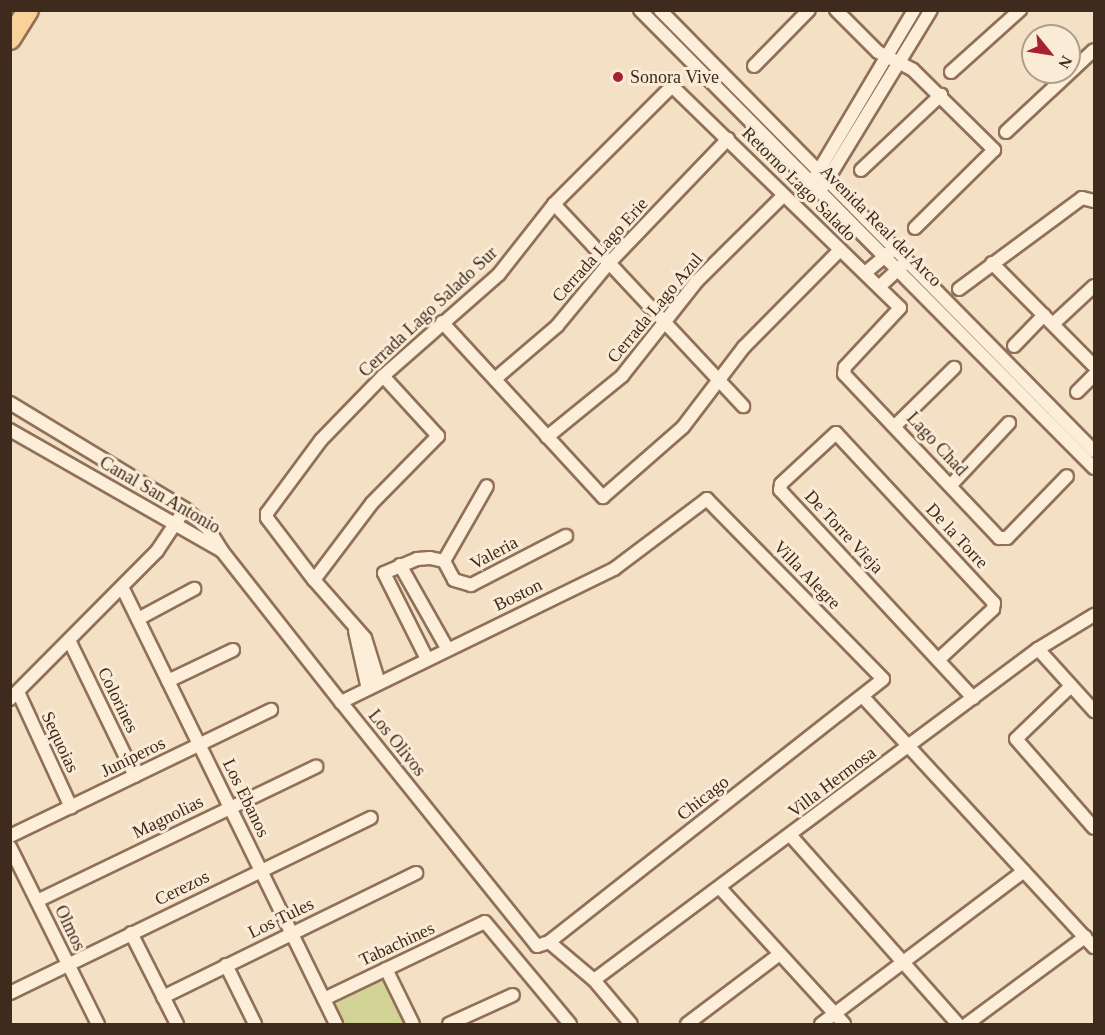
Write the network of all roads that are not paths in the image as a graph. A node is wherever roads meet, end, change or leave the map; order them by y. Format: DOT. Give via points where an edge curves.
graph roads {
  1 [pos="28,10"];
  2 [pos="640,10"];
  3 [pos="660,10"];
  4 [pos="809,10"];
  5 [pos="836,10"];
  6 [pos="914,10"];
  7 [pos="931,10"];
  8 [pos="1020,10"];
  9 [pos="10,39"];
  10 [pos="1095,50"];
  11 [pos="892,59"];
  12 [pos="754,66"];
  13 [pos="951,72"];
  14 [pos="672,86"];
  15 [pos="941,95"];
  16 [pos="1006,132"];
  17 [pos="728,140"];
  18 [pos="861,170"];
  19 [pos="823,175"];
  20 [pos="816,187"];
  21 [pos="784,195"];
  22 [pos="1095,201"];
  23 [pos="554,204"];
  24 [pos="915,228"];
  25 [pos="896,247"];
  26 [pos="840,250"];
  27 [pos="885,256"];
  28 [pos="909,261"];
  29 [pos="609,263"];
  30 [pos="992,263"];
  31 [pos="898,270"];
  32 [pos="865,273"];
  33 [pos="1095,286"];
  34 [pos="879,287"];
  35 [pos="959,289"];
  36 [pos="900,308"];
  37 [pos="1048,319"];
  38 [pos="664,321"];
  39 [pos="442,322"];
  40 [pos="1014,346"];
  41 [pos="1095,366"];
  42 [pos="954,368"];
  43 [pos="1095,375"];
  44 [pos="383,376"];
  45 [pos="495,379"];
  46 [pos="718,379"];
  47 [pos="1077,392"];
  48 [pos="10,403"];
  49 [pos="743,406"];
  50 [pos="1047,412"];
  51 [pos="1009,423"];
  52 [pos="895,426"];
  53 [pos="10,430"];
  54 [pos="838,435"];
  55 [pos="548,437"];
  56 [pos="1095,451"];
  57 [pos="1095,468"];
  58 [pos="1067,476"];
  59 [pos="951,485"];
  60 [pos="488,486"];
  61 [pos="699,503"];
  62 [pos="186,509"];
  63 [pos="175,524"];
  64 [pos="566,536"];
  65 [pos="222,551"];
  66 [pos="444,561"];
  67 [pos="400,565"];
  68 [pos="314,580"];
  69 [pos="122,587"];
  70 [pos="194,589"];
  71 [pos="1095,615"];
  72 [pos="138,619"];
  73 [pos="69,640"];
  74 [pos="447,648"];
  75 [pos="1038,649"];
  76 [pos="233,650"];
  77 [pos="427,659"];
  78 [pos="938,660"];
  79 [pos="168,681"];
  80 [pos="881,684"];
  81 [pos="374,686"];
  82 [pos="1071,686"];
  83 [pos="14,695"];
  84 [pos="864,698"];
  85 [pos="973,698"];
  86 [pos="341,702"];
  87 [pos="271,710"];
  88 [pos="1095,711"];
  89 [pos="200,745"];
  90 [pos="908,747"];
  91 [pos="316,768"];
  92 [pos="135,776"];
  93 [pos="71,807"];
  94 [pos="230,807"];
  95 [pos="371,818"];
  96 [pos="1095,828"];
  97 [pos="10,836"];
  98 [pos="791,836"];
  99 [pos="10,847"];
  100 [pos="261,870"];
  101 [pos="1024,871"];
  102 [pos="416,873"];
  103 [pos="720,888"];
  104 [pos="37,901"];
  105 [pos="131,933"];
  106 [pos="292,933"];
  107 [pos="1085,937"];
  108 [pos="549,942"];
  109 [pos="1095,947"];
  110 [pos="780,954"];
  111 [pos="905,961"];
  112 [pos="68,964"];
  113 [pos="226,965"];
  114 [pos="386,969"];
  115 [pos="594,980"];
  116 [pos="10,993"];
  117 [pos="513,995"];
  118 [pos="163,997"];
  119 [pos="324,999"];
  120 [pos="834,1014"];
  121 [pos="98,1024"];
  122 [pos="177,1024"];
  123 [pos="255,1024"];
  124 [pos="336,1024"];
  125 [pos="413,1024"];
  126 [pos="449,1024"];
  127 [pos="570,1024"];
  128 [pos="631,1024"];
  129 [pos="687,1024"];
  130 [pos="821,1024"];
  131 [pos="844,1024"];
  132 [pos="958,1024"];
  133 [pos="967,1024"];
  1 -- 9 [label="main road"];
  2 -- 20 [label="street, Avenida Real del Arco"];
  3 -- 19 [label="street, Avenida Real del Arco"];
  4 -- 12 [label="street"];
  5 -- 11 [label="street"];
  6 -- 11 [label="street"];
  7 -- 11 [label="street"];
  8 -- 13 [label="street"];
  10 -- 16 [label="street"];
  11 -- 15 [label="street"];
  11 -- 19 [label="street"];
  14 -- 17 [label="street, Retorno Lago Salado"];
  14 -- 23 [label="street, Cerrada Lago Salado Sur"];
  15 -- 18 [label="street"];
  15 -- 24 [label="street" via="993,153"];
  17 -- 21 [label="street, Retorno Lago Salado"];
  17 -- 29 [label="street, Cerrada Lago Erie"];
  19 -- 20 [label="street"];
  19 -- 25 [label="street, Avenida Real del Arco"];
  20 -- 27 [label="street, Avenida Real del Arco"];
  21 -- 26 [label="street, Retorno Lago Salado"];
  21 -- 38 [label="street, Cerrada Lago Azul" via="697,281"];
  22 -- 30 [label="street" via="1082,198"];
  23 -- 29 [label="street"];
  23 -- 39 [label="street, Cerrada Lago Salado Sur" via="499,274"];
  25 -- 27 [label="street"];
  25 -- 28 [label="street, Avenida Real del Arco"];
  26 -- 32 [label="street, Retorno Lago Salado"];
  26 -- 46 [label="street" via="744,347"];
  27 -- 31 [label="street, Avenida Real del Arco"];
  27 -- 32 [label="street"];
  28 -- 31 [label="street"];
  28 -- 50 [label="street, Avenida Real del Arco"];
  29 -- 38 [label="street"];
  29 -- 45 [label="street, Cerrada Lago Erie" via="557,326"];
  30 -- 35 [label="street"];
  30 -- 37 [label="street"];
  31 -- 34 [label="street"];
  31 -- 50 [label="street, Avenida Real del Arco"];
  32 -- 34 [label="street, Retorno Lago Salado"];
  33 -- 37 [label="street"];
  34 -- 36 [label="street, Retorno Lago Salado"];
  36 -- 52 [label="street, Lago Chad" via="843,371"];
  37 -- 40 [label="street"];
  37 -- 41 [label="street"];
  38 -- 46 [label="street"];
  38 -- 55 [label="street, Cerrada Lago Azul" via="615,383"];
  39 -- 44 [label="street, Cerrada Lago Salado Sur"];
  39 -- 45 [label="street"];
  42 -- 52 [label="street"];
  43 -- 47 [label="street"];
  44 -- 68 [label="street, Cerrada Lago Salado Sur" via="309,454 267,513"];
  44 -- 68 [label="street" via="438,436 372,503"];
  45 -- 55 [label="street"];
  46 -- 49 [label="street"];
  46 -- 55 [label="street" via="683,427 605,496 599,496"];
  48 -- 62 [label="street, Canal San Antonio"];
  50 -- 56 [label="street, Avenida Real del Arco"];
  50 -- 57 [label="street, Avenida Real del Arco"];
  51 -- 59 [label="street"];
  52 -- 59 [label="street, Lago Chad"];
  53 -- 63 [label="street, Canal San Antonio"];
  54 -- 78 [label="street, De la Torre" via="994,603 993,609"];
  54 -- 78 [label="street, De Torre Vieja" via="834,434 781,484 780,490"];
  58 -- 59 [label="street, Lago Chad" via="1005,539"];
  60 -- 66 [label="street"];
  61 -- 74 [label="street, Boston" via="614,569"];
  61 -- 80 [label="street, Villa Alegre" via="712,501 883,678"];
  62 -- 63 [label="street"];
  62 -- 65 [label="street, Canal San Antonio" via="209,530"];
  63 -- 65 [label="street, Canal San Antonio"];
  63 -- 69 [label="street" via="158,551"];
  64 -- 66 [label="street, Valeria" via="471,585 454,580"];
  65 -- 86 [label="street, Los Olivos"];
  66 -- 67 [label="street, Valeria" via="417,559"];
  67 -- 74 [label="street"];
  67 -- 77 [label="street, Valeria" via="384,573"];
  68 -- 81 [label="street" via="355,631"];
  69 -- 72 [label="street, Los Ebanos"];
  69 -- 73 [label="street"];
  70 -- 72 [label="street"];
  71 -- 75 [label="street, Villa Hermosa"];
  72 -- 79 [label="street, Los Ebanos"];
  73 -- 83 [label="street"];
  73 -- 92 [label="street, Colorines"];
  74 -- 77 [label="street, Boston"];
  75 -- 82 [label="street"];
  75 -- 85 [label="street, Villa Hermosa"];
  76 -- 79 [label="street"];
  77 -- 81 [label="street, Boston"];
  78 -- 85 [label="street"];
  79 -- 89 [label="street, Los Ebanos"];
  80 -- 84 [label="street, Chicago"];
  81 -- 86 [label="street, Boston"];
  82 -- 88 [label="street"];
  82 -- 96 [label="street" via="1016,739"];
  83 -- 93 [label="street, Sequoias"];
  84 -- 90 [label="street"];
  84 -- 108 [label="street, Chicago"];
  85 -- 90 [label="street, Villa Hermosa"];
  86 -- 108 [label="street, Los Olivos" via="535,944"];
  87 -- 89 [label="street, Juníperos"];
  89 -- 92 [label="street, Juníperos"];
  89 -- 94 [label="street, Los Ebanos"];
  90 -- 98 [label="street, Villa Hermosa"];
  90 -- 101 [label="street"];
  91 -- 94 [label="street, Magnolias"];
  92 -- 93 [label="street, Juníperos"];
  93 -- 97 [label="street, Juníperos"];
  94 -- 100 [label="street, Los Ebanos"];
  94 -- 104 [label="street, Magnolias"];
  95 -- 100 [label="street, Cerezos"];
  98 -- 103 [label="street, Villa Hermosa"];
  98 -- 111 [label="street"];
  99 -- 104 [label="street, Olmos"];
  100 -- 105 [label="street, Cerezos"];
  100 -- 106 [label="street, Los Ebanos"];
  101 -- 107 [label="street"];
  101 -- 111 [label="street"];
  102 -- 106 [label="street, Los Tules"];
  103 -- 110 [label="street"];
  103 -- 115 [label="street, Villa Hermosa"];
  104 -- 112 [label="street, Olmos"];
  105 -- 112 [label="street, Cerezos"];
  105 -- 118 [label="street"];
  106 -- 113 [label="street, Los Tules"];
  106 -- 119 [label="street, Los Ebanos"];
  107 -- 109 [label="street"];
  107 -- 133 [label="street"];
  108 -- 115 [label="street"];
  110 -- 120 [label="street"];
  110 -- 129 [label="street"];
  111 -- 120 [label="street"];
  111 -- 132 [label="street"];
  112 -- 116 [label="street, Cerezos"];
  112 -- 121 [label="street, Olmos"];
  113 -- 118 [label="street, Los Tules"];
  113 -- 123 [label="street"];
  114 -- 119 [label="street, Tabachines"];
  114 -- 125 [label="street"];
  114 -- 127 [label="street, Tabachines" via="485,922"];
  115 -- 128 [label="street"];
  117 -- 126 [label="street"];
  118 -- 122 [label="street"];
  119 -- 124 [label="street, Los Ebanos"];
  120 -- 130 [label="street"];
  120 -- 131 [label="street"];
}
